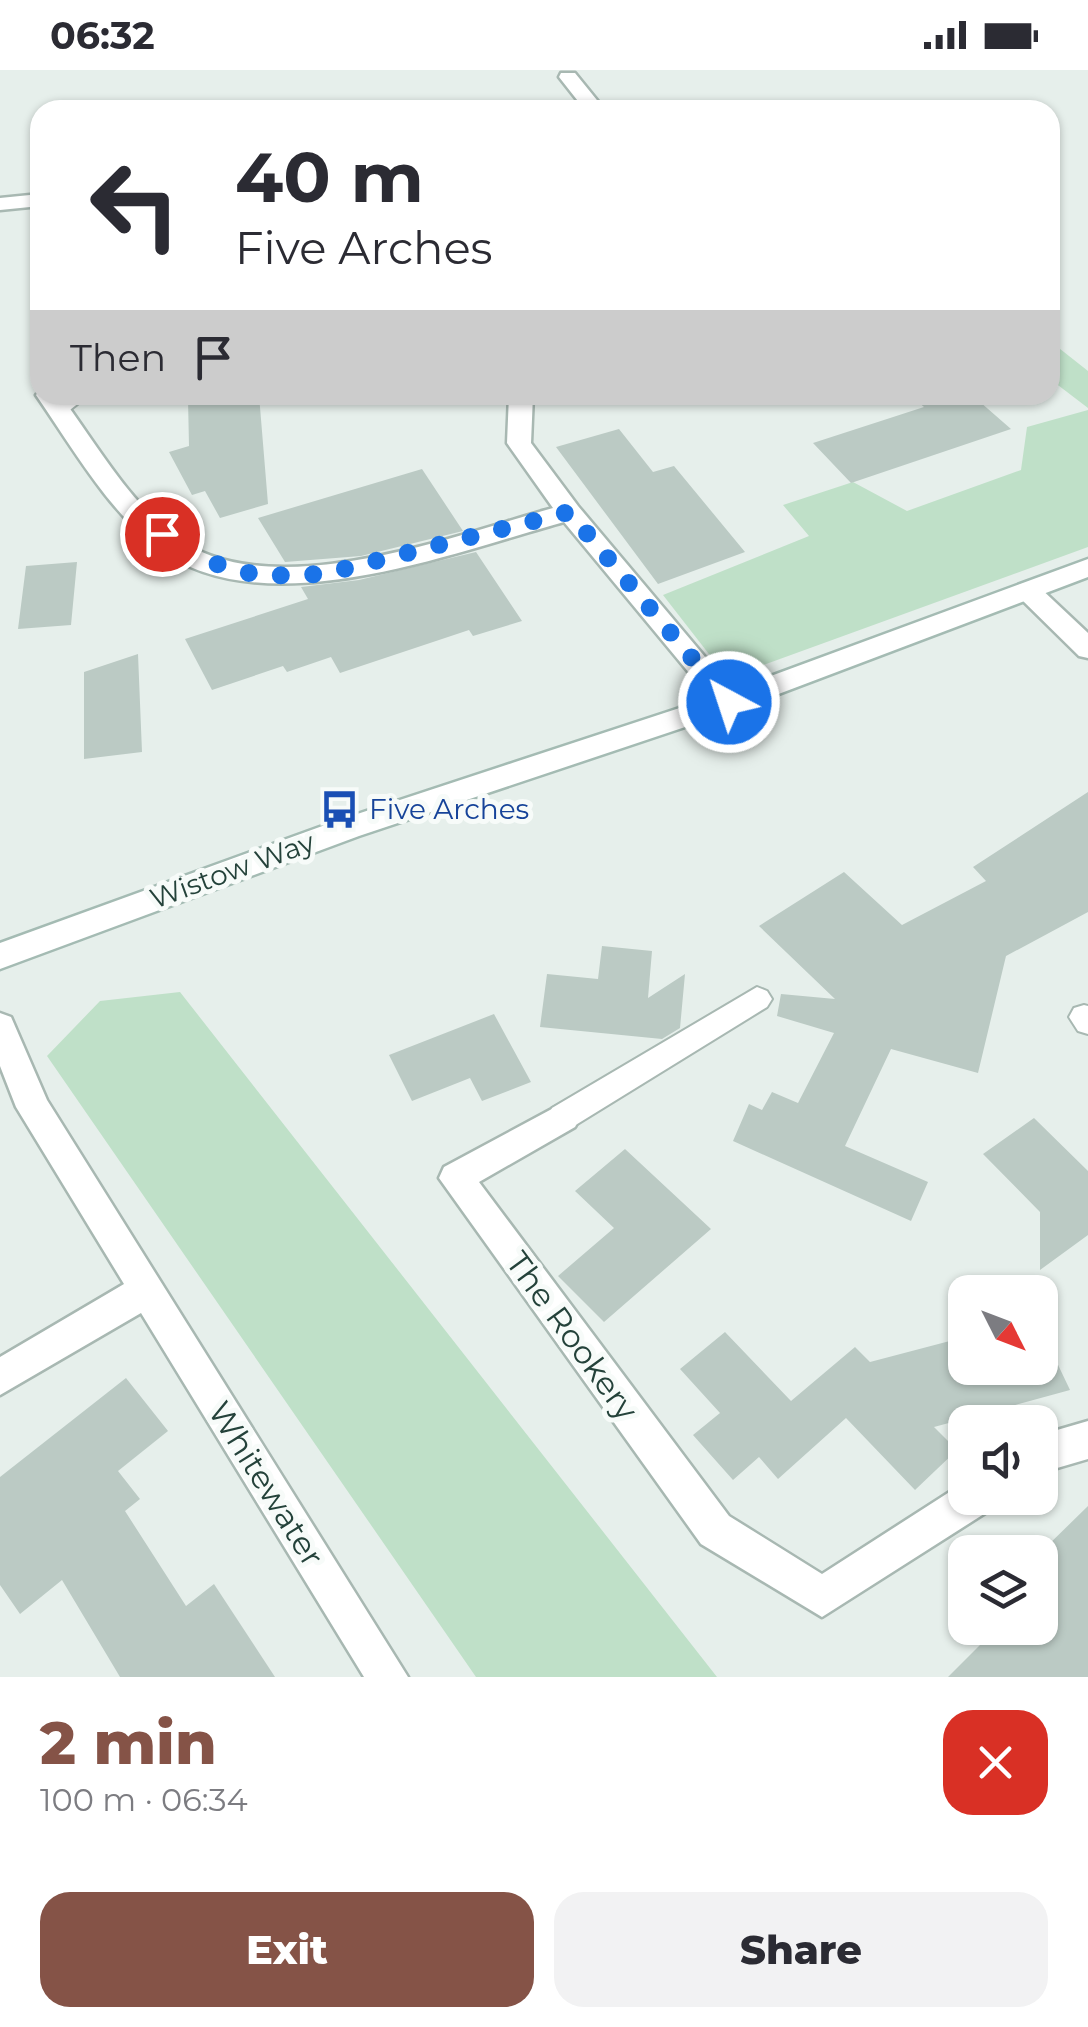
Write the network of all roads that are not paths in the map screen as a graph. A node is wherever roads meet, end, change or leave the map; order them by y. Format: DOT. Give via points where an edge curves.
graph roads {
  1 [pos="568,77"];
  2 [pos="586,100"];
  3 [pos="30,201"];
  4 [pos="0,204"];
  5 [pos="60,405"];
  6 [pos="521,405"];
  7 [pos="569,512"];
  8 [pos="1088,568"];
  9 [pos="1028,591"];
  10 [pos="1088,649"];
  11 [pos="729,702"];
  12 [pos="0,956"];
  13 [pos="757,999"];
  14 [pos="0,1026"];
  15 [pos="563,1117"];
  16 [pos="144,1292"];
  17 [pos="0,1378"];
  18 [pos="1088,1440"];
  19 [pos="1058,1449"];
  20 [pos="948,1514"];
  21 [pos="386,1677"];
  1 -- 2 [label="street"];
  3 -- 4 [label="street"];
  5 -- 7 [label="street" via="135,512 188,556 260,576 324,574"];
  6 -- 7 [label="street" via="519,443"];
  7 -- 11 [label="street"];
  8 -- 9 [label="street, Wistow Way"];
  9 -- 10 [label="street"];
  9 -- 11 [label="street, Wistow Way"];
  11 -- 12 [label="street, Wistow Way" via="349,828"];
  13 -- 15 [label="lane, The Rookery"];
  14 -- 16 [label="street, Whitewater" via="32,1106"];
  15 -- 20 [label="street, The Rookery" via="456,1178 716,1530 822,1597"];
  16 -- 17 [label="street"];
  16 -- 21 [label="street, Whitewater"];
  18 -- 19 [label="street"];
}
